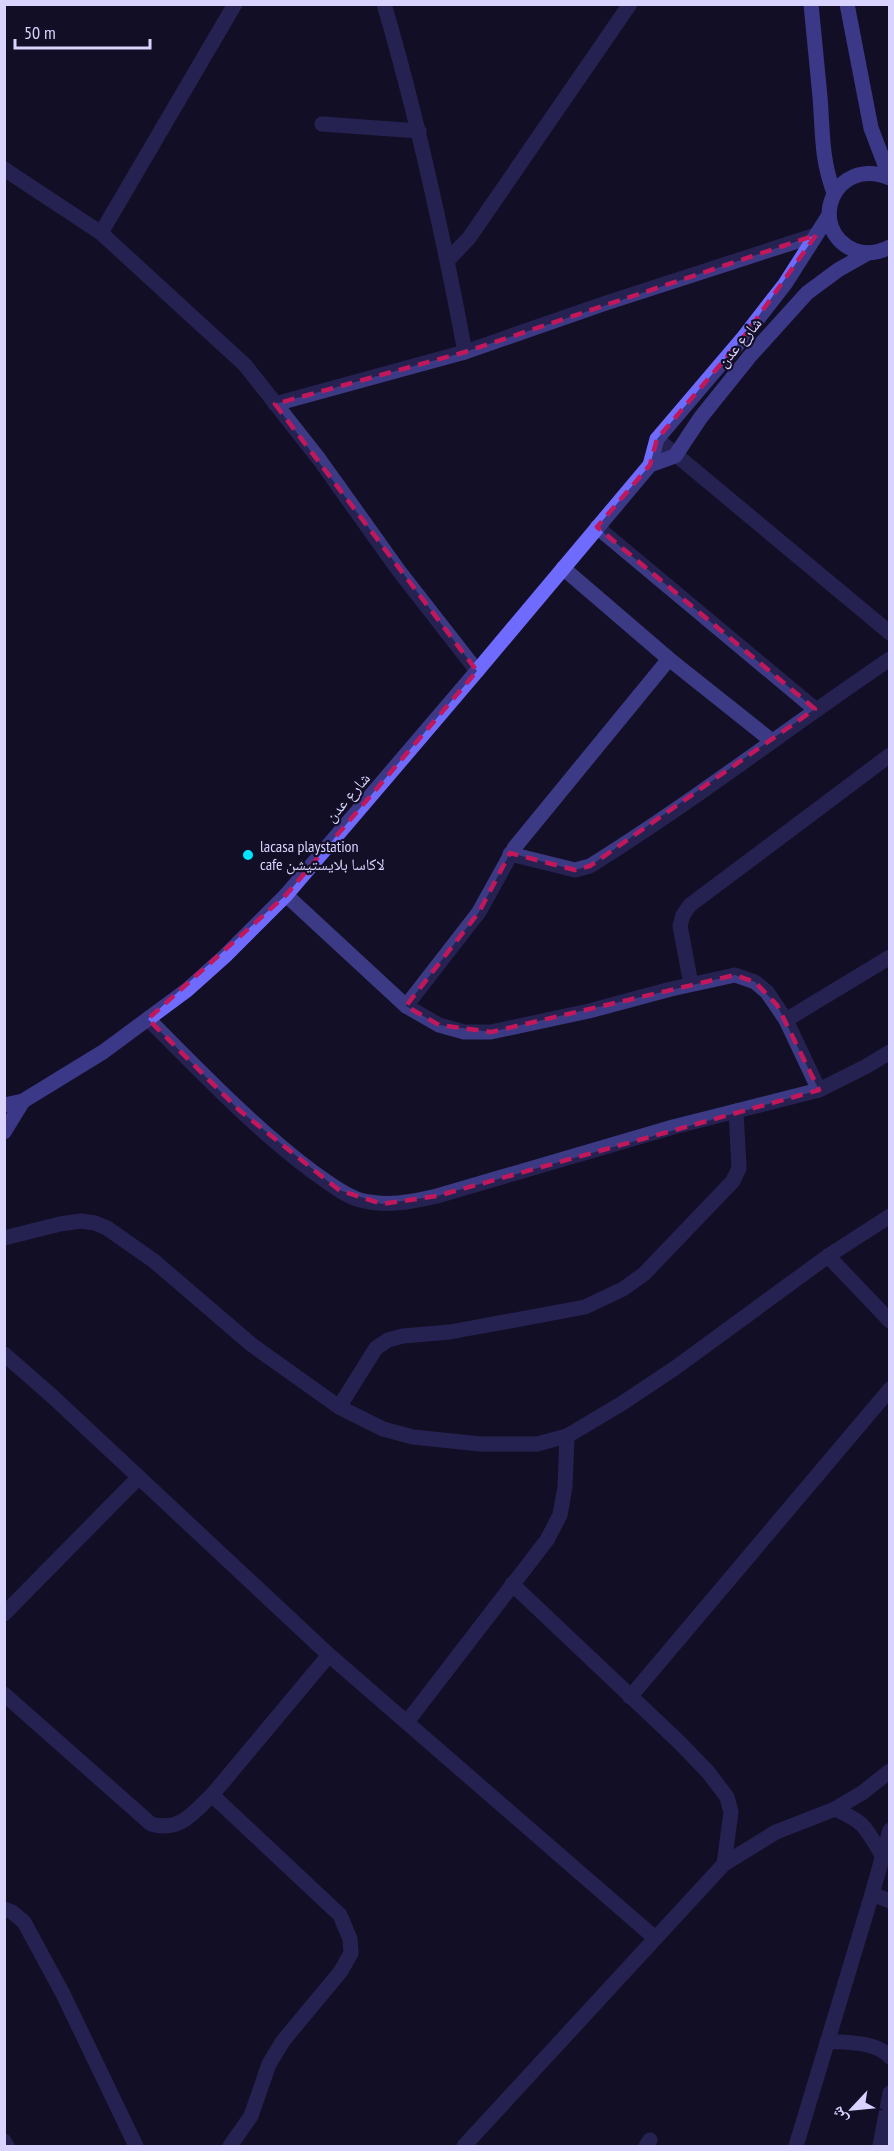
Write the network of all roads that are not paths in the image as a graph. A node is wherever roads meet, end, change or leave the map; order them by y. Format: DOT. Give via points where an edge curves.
graph roads {
  1 [pos="234,4"];
  2 [pos="384,4"];
  3 [pos="630,4"];
  4 [pos="811,4"];
  5 [pos="847,4"];
  6 [pos="322,124"];
  7 [pos="419,131"];
  8 [pos="4,169"];
  9 [pos="890,178"];
  10 [pos="834,193"];
  11 [pos="829,215"];
  12 [pos="101,233"];
  13 [pos="816,235"];
  14 [pos="882,251"];
  15 [pos="448,260"];
  16 [pos="465,352"];
  17 [pos="274,404"];
  18 [pos="657,440"];
  19 [pos="675,456"];
  20 [pos="650,465"];
  21 [pos="597,527"];
  22 [pos="563,568"];
  23 [pos="890,633"];
  24 [pos="669,659"];
  25 [pos="890,659"];
  26 [pos="477,671"];
  27 [pos="815,710"];
  28 [pos="772,741"];
  29 [pos="890,755"];
  30 [pos="510,854"];
  31 [pos="286,895"];
  32 [pos="890,957"];
  33 [pos="692,984"];
  34 [pos="406,1006"];
  35 [pos="148,1019"];
  36 [pos="786,1020"];
  37 [pos="890,1052"];
  38 [pos="819,1090"];
  39 [pos="23,1101"];
  40 [pos="4,1105"];
  41 [pos="735,1111"];
  42 [pos="4,1132"];
  43 [pos="890,1216"];
  44 [pos="4,1238"];
  45 [pos="828,1256"];
  46 [pos="890,1321"];
  47 [pos="4,1354"];
  48 [pos="890,1389"];
  49 [pos="339,1407"];
  50 [pos="567,1436"];
  51 [pos="139,1477"];
  52 [pos="512,1584"];
  53 [pos="4,1614"];
  54 [pos="329,1655"];
  55 [pos="4,1694"];
  56 [pos="630,1697"];
  57 [pos="407,1722"];
  58 [pos="890,1771"];
  59 [pos="212,1795"];
  60 [pos="835,1809"];
  61 [pos="890,1830"];
  62 [pos="882,1855"];
  63 [pos="724,1864"];
  64 [pos="872,1894"];
  65 [pos="890,1901"];
  66 [pos="4,1909"];
  67 [pos="655,1938"];
  68 [pos="826,2041"];
  69 [pos="890,2057"];
  70 [pos="890,2093"];
  71 [pos="4,2141"];
  72 [pos="7,2146"];
  73 [pos="136,2146"];
  74 [pos="230,2146"];
  75 [pos="464,2146"];
  76 [pos="795,2146"];
  77 [pos="880,2146"];
  1 -- 12 [label="street"];
  2 -- 7 [label="street"];
  3 -- 15 [label="street" via="469,238"];
  4 -- 10 [label="street" via="822,148"];
  5 -- 9 [label="street" via="871,128"];
  6 -- 7 [label="street"];
  7 -- 15 [label="street"];
  8 -- 12 [label="street"];
  9 -- 10 [label="street" via="869,172 859,174"];
  10 -- 11 [label="street"];
  11 -- 13 [label="street, شارع عدن"];
  11 -- 14 [label="street" via="841,242 849,248"];
  12 -- 17 [label="street" via="245,365"];
  13 -- 16 [label="street"];
  13 -- 18 [label="street, شارع عدن" via="785,284"];
  14 -- 19 [label="street, شارع عدن" via="838,270 807,293 750,356"];
  15 -- 16 [label="street"];
  16 -- 17 [label="street"];
  17 -- 26 [label="street"];
  18 -- 19 [label="street"];
  18 -- 20 [label="street, شارع عدن"];
  19 -- 20 [label="street, شارع عدن"];
  19 -- 23 [label="street"];
  20 -- 21 [label="street, شارع عدن"];
  21 -- 22 [label="street, شارع عدن"];
  21 -- 27 [label="street"];
  22 -- 24 [label="street"];
  22 -- 26 [label="street, شارع عدن"];
  24 -- 28 [label="street"];
  24 -- 30 [label="street"];
  25 -- 27 [label="street"];
  26 -- 31 [label="street, شارع عدن"];
  27 -- 28 [label="street"];
  28 -- 30 [label="street" via="590,866 575,870"];
  29 -- 33 [label="street" via="690,905 680,926"];
  30 -- 34 [label="street" via="479,912"];
  31 -- 34 [label="street"];
  31 -- 35 [label="street, شارع عدن" via="225,956"];
  32 -- 36 [label="street"];
  33 -- 34 [label="street" via="490,1032 464,1032 439,1025"];
  33 -- 36 [label="street" via="735,975 754,982 767,992"];
  35 -- 39 [label="street, شارع عدن"];
  35 -- 41 [label="street" via="239,1110 290,1154 339,1190 359,1200 382,1204 437,1196"];
  36 -- 38 [label="street"];
  37 -- 38 [label="street"];
  38 -- 41 [label="street"];
  39 -- 40 [label="street, شارع عدن"];
  39 -- 42 [label="street, شارع عدن"];
  41 -- 49 [label="street" via="739,1168 733,1181 644,1274 585,1307 388,1340 376,1348"];
  43 -- 45 [label="street"];
  44 -- 49 [label="street" via="81,1221 107,1228 153,1261 252,1345"];
  45 -- 46 [label="street"];
  45 -- 50 [label="street" via="675,1368"];
  47 -- 51 [label="street"];
  48 -- 56 [label="street"];
  49 -- 50 [label="street" via="383,1429 413,1437 480,1444 537,1444"];
  50 -- 52 [label="street" via="560,1515 547,1540"];
  51 -- 53 [label="street"];
  51 -- 54 [label="street"];
  52 -- 56 [label="street"];
  52 -- 57 [label="street"];
  54 -- 57 [label="street"];
  54 -- 59 [label="street"];
  55 -- 59 [label="street" via="151,1824 175,1825"];
  56 -- 63 [label="street" via="686,1750 727,1797 731,1812"];
  57 -- 67 [label="street"];
  58 -- 60 [label="street" via="862,1794"];
  59 -- 74 [label="street" via="340,1915 350,1938 351,1953 341,1971 283,2041 269,2064 251,2116"];
  60 -- 62 [label="street" via="864,1824"];
  60 -- 63 [label="street" via="776,1832"];
  61 -- 62 [label="street"];
  62 -- 64 [label="street"];
  63 -- 67 [label="street"];
  64 -- 65 [label="street"];
  64 -- 68 [label="street"];
  66 -- 73 [label="street" via="24,1922"];
  67 -- 75 [label="street"];
  68 -- 69 [label="street" via="875,2047"];
  68 -- 76 [label="street"];
  70 -- 77 [label="street"];
  71 -- 72 [label="street"];
}
